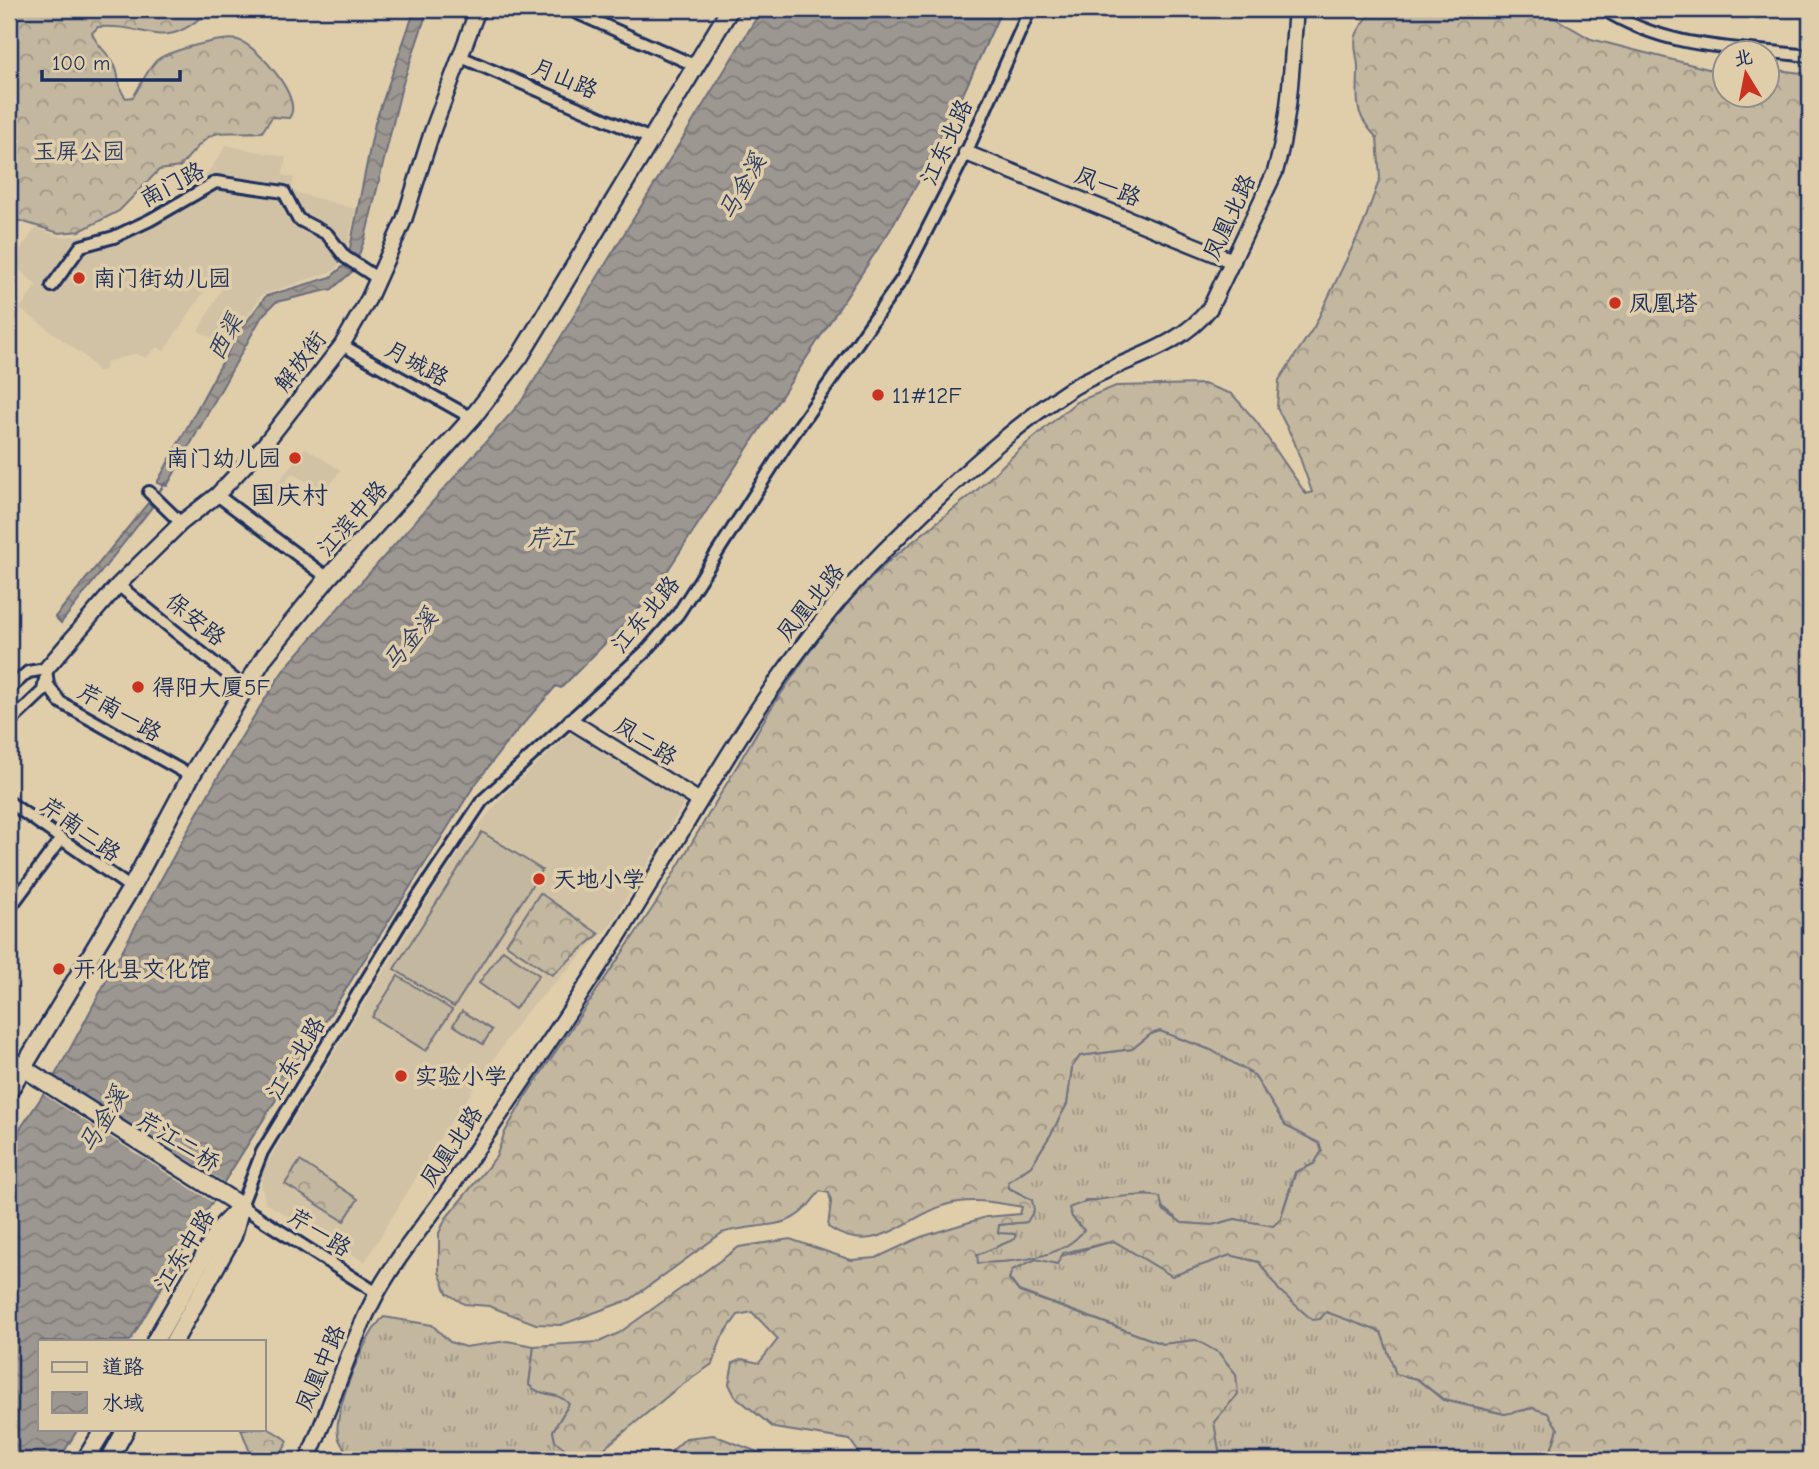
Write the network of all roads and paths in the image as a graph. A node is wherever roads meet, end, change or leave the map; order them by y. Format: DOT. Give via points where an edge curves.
graph roads {
  1 [pos="478,9"];
  2 [pos="568,9"];
  3 [pos="730,9"];
  4 [pos="1030,9"];
  5 [pos="1296,9"];
  6 [pos="1603,9"];
  7 [pos="461,57"];
  8 [pos="1810,57"];
  9 [pos="694,65"];
  10 [pos="651,139"];
  11 [pos="966,153"];
  12 [pos="1233,261"];
  13 [pos="377,278"];
  14 [pos="52,286"];
  15 [pos="342,345"];
  16 [pos="472,418"];
  17 [pos="149,492"];
  18 [pos="217,495"];
  19 [pos="181,523"];
  20 [pos="328,578"];
  21 [pos="118,585"];
  22 [pos="46,669"];
  23 [pos="245,688"];
  24 [pos="9,689"];
  25 [pos="571,721"];
  26 [pos="9,723"];
  27 [pos="191,776"];
  28 [pos="698,800"];
  29 [pos="9,802"];
  30 [pos="60,840"];
  31 [pos="131,888"];
  32 [pos="9,909"];
  33 [pos="9,1059"];
  34 [pos="23,1068"];
  35 [pos="9,1091"];
  36 [pos="240,1206"];
  37 [pos="377,1293"];
  38 [pos="156,1340"];
  39 [pos="175,1340"];
  40 [pos="103,1430"];
  41 [pos="125,1430"];
  42 [pos="85,1460"];
  43 [pos="108,1460"];
  44 [pos="307,1460"];
  1 -- 7 [label="street, 解放街"];
  2 -- 9 [label="street"];
  3 -- 9 [label="main road, 江滨中路"];
  4 -- 11 [label="street, 江东北路"];
  5 -- 12 [label="street, 凤凰北路" via="1292,92 1282,149"];
  6 -- 8 [label="street" via="1653,35 1681,43"];
  7 -- 10 [label="street, 月山路"];
  7 -- 13 [label="street, 解放街" via="404,220"];
  9 -- 10 [label="main road, 江滨中路"];
  10 -- 16 [label="main road, 江滨中路" via="520,356"];
  11 -- 12 [label="street, 凤一路"];
  11 -- 25 [label="street, 江东北路" via="902,279 788,442 678,614 646,651"];
  12 -- 28 [label="street, 凤凰北路" via="1198,325 1099,373 1035,413 851,585"];
  13 -- 14 [label="street, 南门路" via="345,257 327,234 298,219 285,192 221,181 114,237 77,248"];
  13 -- 15 [label="street, 解放街"];
  15 -- 16 [label="street, 月城路"];
  15 -- 18 [label="street, 解放街" via="264,445"];
  16 -- 20 [label="main road, 江滨中路"];
  17 -- 19 [label="street"];
  18 -- 19 [label="street, 解放街"];
  18 -- 20 [label="street"];
  19 -- 21 [label="street, 解放街"];
  20 -- 23 [label="main road, 江滨中路"];
  21 -- 22 [label="street, 解放街"];
  21 -- 23 [label="street, 保安路"];
  22 -- 24 [label="street, 解放街" via="28,672"];
  22 -- 26 [label="street, 解放街" via="43,691"];
  22 -- 27 [label="street, 芹南一路" via="48,685 60,702"];
  23 -- 27 [label="main road, 江滨中路"];
  25 -- 28 [label="street, 凤二路"];
  25 -- 36 [label="street, 江东北路" via="482,801 404,918 262,1152"];
  27 -- 31 [label="main road, 江滨中路"];
  28 -- 37 [label="street, 凤凰北路" via="560,1026"];
  29 -- 30 [label="street, 芹南二路"];
  30 -- 31 [label="street, 芹南二路"];
  30 -- 32 [label="street"];
  31 -- 34 [label="main road, 江滨中路"];
  33 -- 34 [label="main road, 芹江二桥"];
  34 -- 35 [label="main road, 江滨中路"];
  34 -- 36 [label="main road, 芹江二桥"];
  36 -- 37 [label="street, 芹一路"];
  36 -- 38 [label="main road, 江东中路" via="220,1228"];
  36 -- 39 [label="main road, 江东中路" via="233,1236"];
  37 -- 44 [label="street, 凤凰中路"];
  40 -- 42 [label="main road"];
  41 -- 43 [label="main road"];
}
